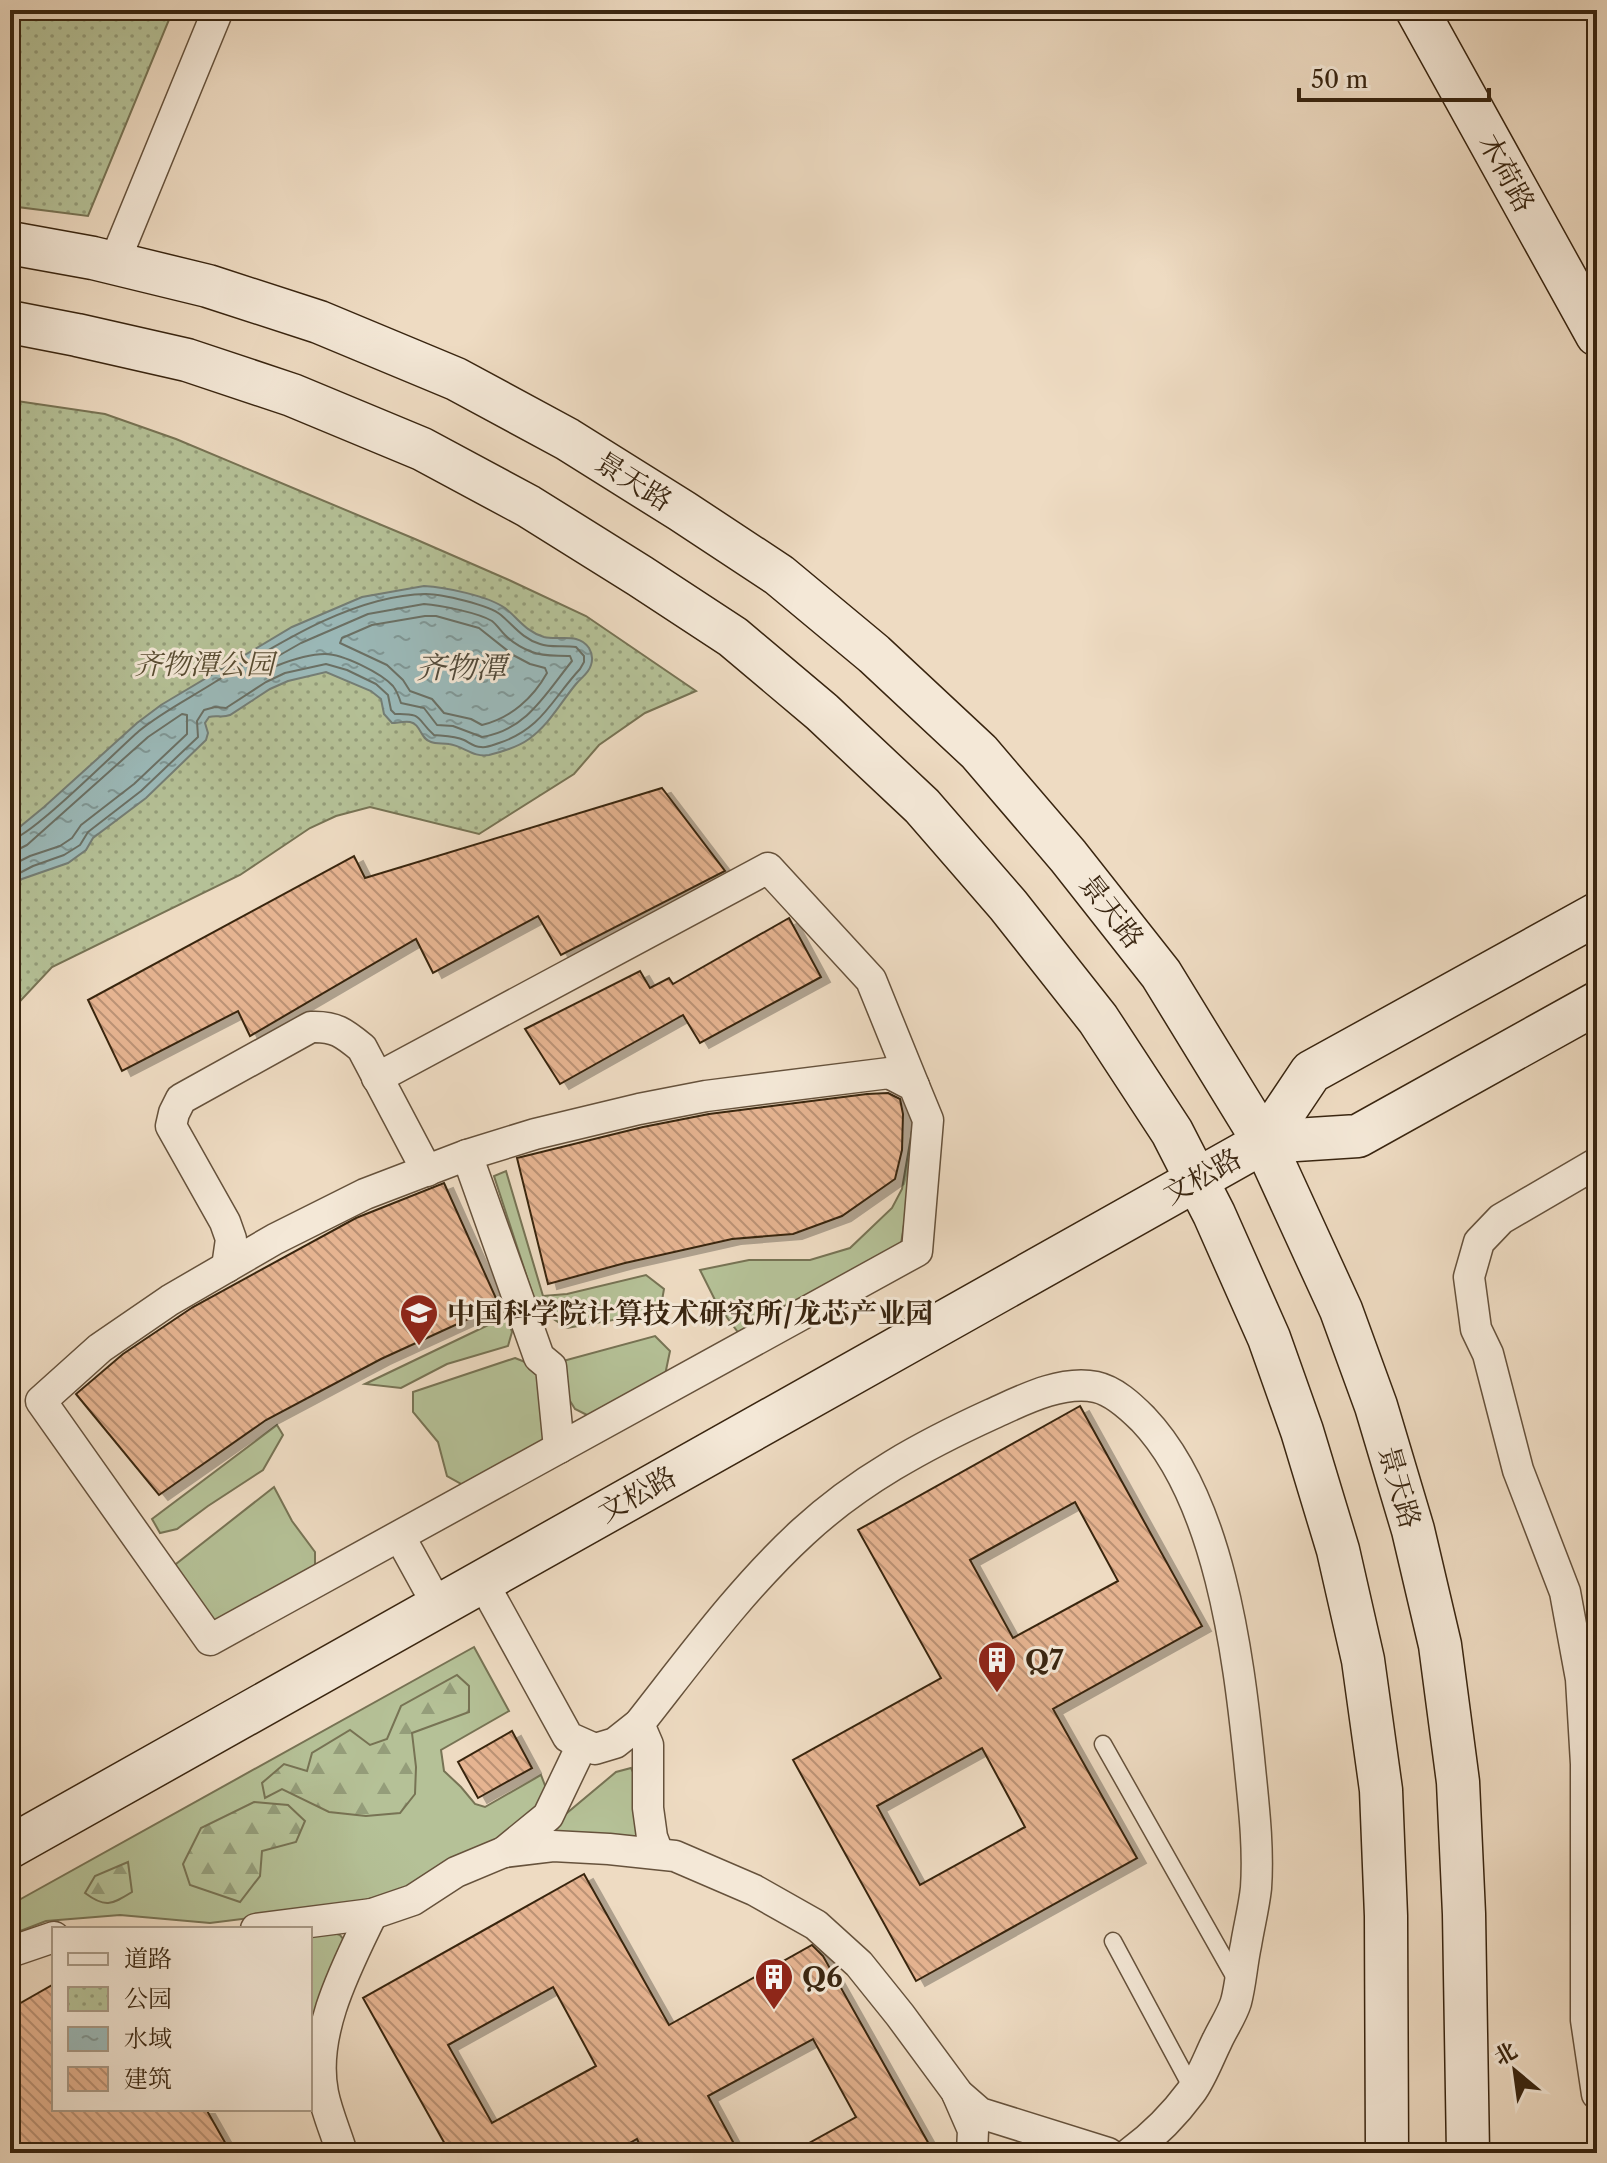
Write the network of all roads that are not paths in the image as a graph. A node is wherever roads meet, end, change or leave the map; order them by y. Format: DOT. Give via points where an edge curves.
graph roads {
  1 [pos="218,10"];
  2 [pos="1417,10"];
  3 [pos="10,243"];
  4 [pos="114,263"];
  5 [pos="10,322"];
  6 [pos="1597,335"];
  7 [pos="1597,914"];
  8 [pos="1597,1003"];
  9 [pos="377,1078"];
  10 [pos="914,1086"];
  11 [pos="1264,1142"];
  12 [pos="467,1155"];
  13 [pos="1597,1163"];
  14 [pos="427,1171"];
  15 [pos="1196,1179"];
  16 [pos="227,1267"];
  17 [pos="559,1448"];
  18 [pos="400,1537"];
  19 [pos="482,1581"];
  20 [pos="438,1606"];
  21 [pos="639,1724"];
  22 [pos="1103,1744"];
  23 [pos="582,1745"];
  24 [pos="10,1847"];
  25 [pos="504,1852"];
  26 [pos="658,1853"];
  27 [pos="372,1914"];
  28 [pos="271,1927"];
  29 [pos="52,1938"];
  30 [pos="1113,1941"];
  31 [pos="10,1952"];
  32 [pos="1239,1985"];
  33 [pos="316,2082"];
  34 [pos="1193,2090"];
  35 [pos="956,2091"];
  36 [pos="1597,2094"];
  37 [pos="342,2153"];
  38 [pos="972,2153"];
  39 [pos="1108,2153"];
  40 [pos="1130,2153"];
  41 [pos="1387,2153"];
  42 [pos="1468,2153"];
  1 -- 4 [label="street"];
  2 -- 6 [label="street, 木荷路"];
  3 -- 4 [label="street, 景天路"];
  4 -- 11 [label="street, 景天路" via="319,322 456,379 567,439 779,575 979,752 1068,856 1161,974"];
  5 -- 15 [label="street" via="187,360 292,395 422,449 528,506 733,637 922,806 1008,905 1098,1019 1172,1132"];
  7 -- 11 [label="street, 文松路" via="1311,1072"];
  8 -- 11 [label="street, 文松路" via="1358,1136"];
  9 -- 10 [label="street" via="768,868 871,980"];
  9 -- 14 [label="street"];
  9 -- 16 [label="street" via="362,1048 346,1035 327,1026 311,1027 181,1099 171,1126 225,1222 231,1239"];
  10 -- 12 [label="street" via="889,1073 706,1096 535,1134"];
  10 -- 17 [label="street" via="928,1120 917,1251"];
  11 -- 15 [label="street, 文松路"];
  11 -- 42 [label="street, 景天路" via="1341,1310 1376,1406 1440,1645 1458,1782"];
  12 -- 14 [label="street"];
  12 -- 17 [label="street" via="539,1357 551,1367"];
  13 -- 36 [label="street" via="1501,1219 1479,1242 1469,1277 1476,1329 1488,1354 1518,1470 1565,1592 1581,1679 1586,2020"];
  14 -- 16 [label="street" via="365,1194"];
  15 -- 19 [label="street, 文松路"];
  15 -- 41 [label="street" via="1269,1338 1302,1431 1338,1550 1363,1660 1381,1806"];
  16 -- 18 [label="street" via="100,1348 41,1401 210,1640"];
  17 -- 18 [label="street"];
  18 -- 20 [label="street"];
  19 -- 20 [label="street, 文松路"];
  19 -- 23 [label="street" via="568,1737"];
  20 -- 24 [label="street, 文松路"];
  21 -- 23 [label="street" via="615,1743 595,1749"];
  21 -- 26 [label="street" via="648,1745 648,1808"];
  21 -- 32 [label="street" via="764,1570 844,1498 894,1464 1007,1407 1062,1389 1099,1387 1152,1429 1178,1467 1202,1519 1226,1603 1241,1679 1254,1810 1256,1888"];
  22 -- 32 [label="lane"];
  23 -- 25 [label="street" via="548,1816"];
  25 -- 26 [label="street" via="553,1846"];
  25 -- 27 [label="street" via="456,1872 413,1900"];
  26 -- 35 [label="street" via="754,1890 816,1925 859,1964"];
  27 -- 28 [label="street"];
  27 -- 33 [label="street" via="328,2018"];
  29 -- 31 [label="street"];
  30 -- 34 [label="lane"];
  32 -- 34 [label="street"];
  33 -- 37 [label="street"];
  34 -- 40 [label="street"];
  35 -- 38 [label="street" via="973,2130"];
  35 -- 39 [label="street" via="980,2113"];
}
